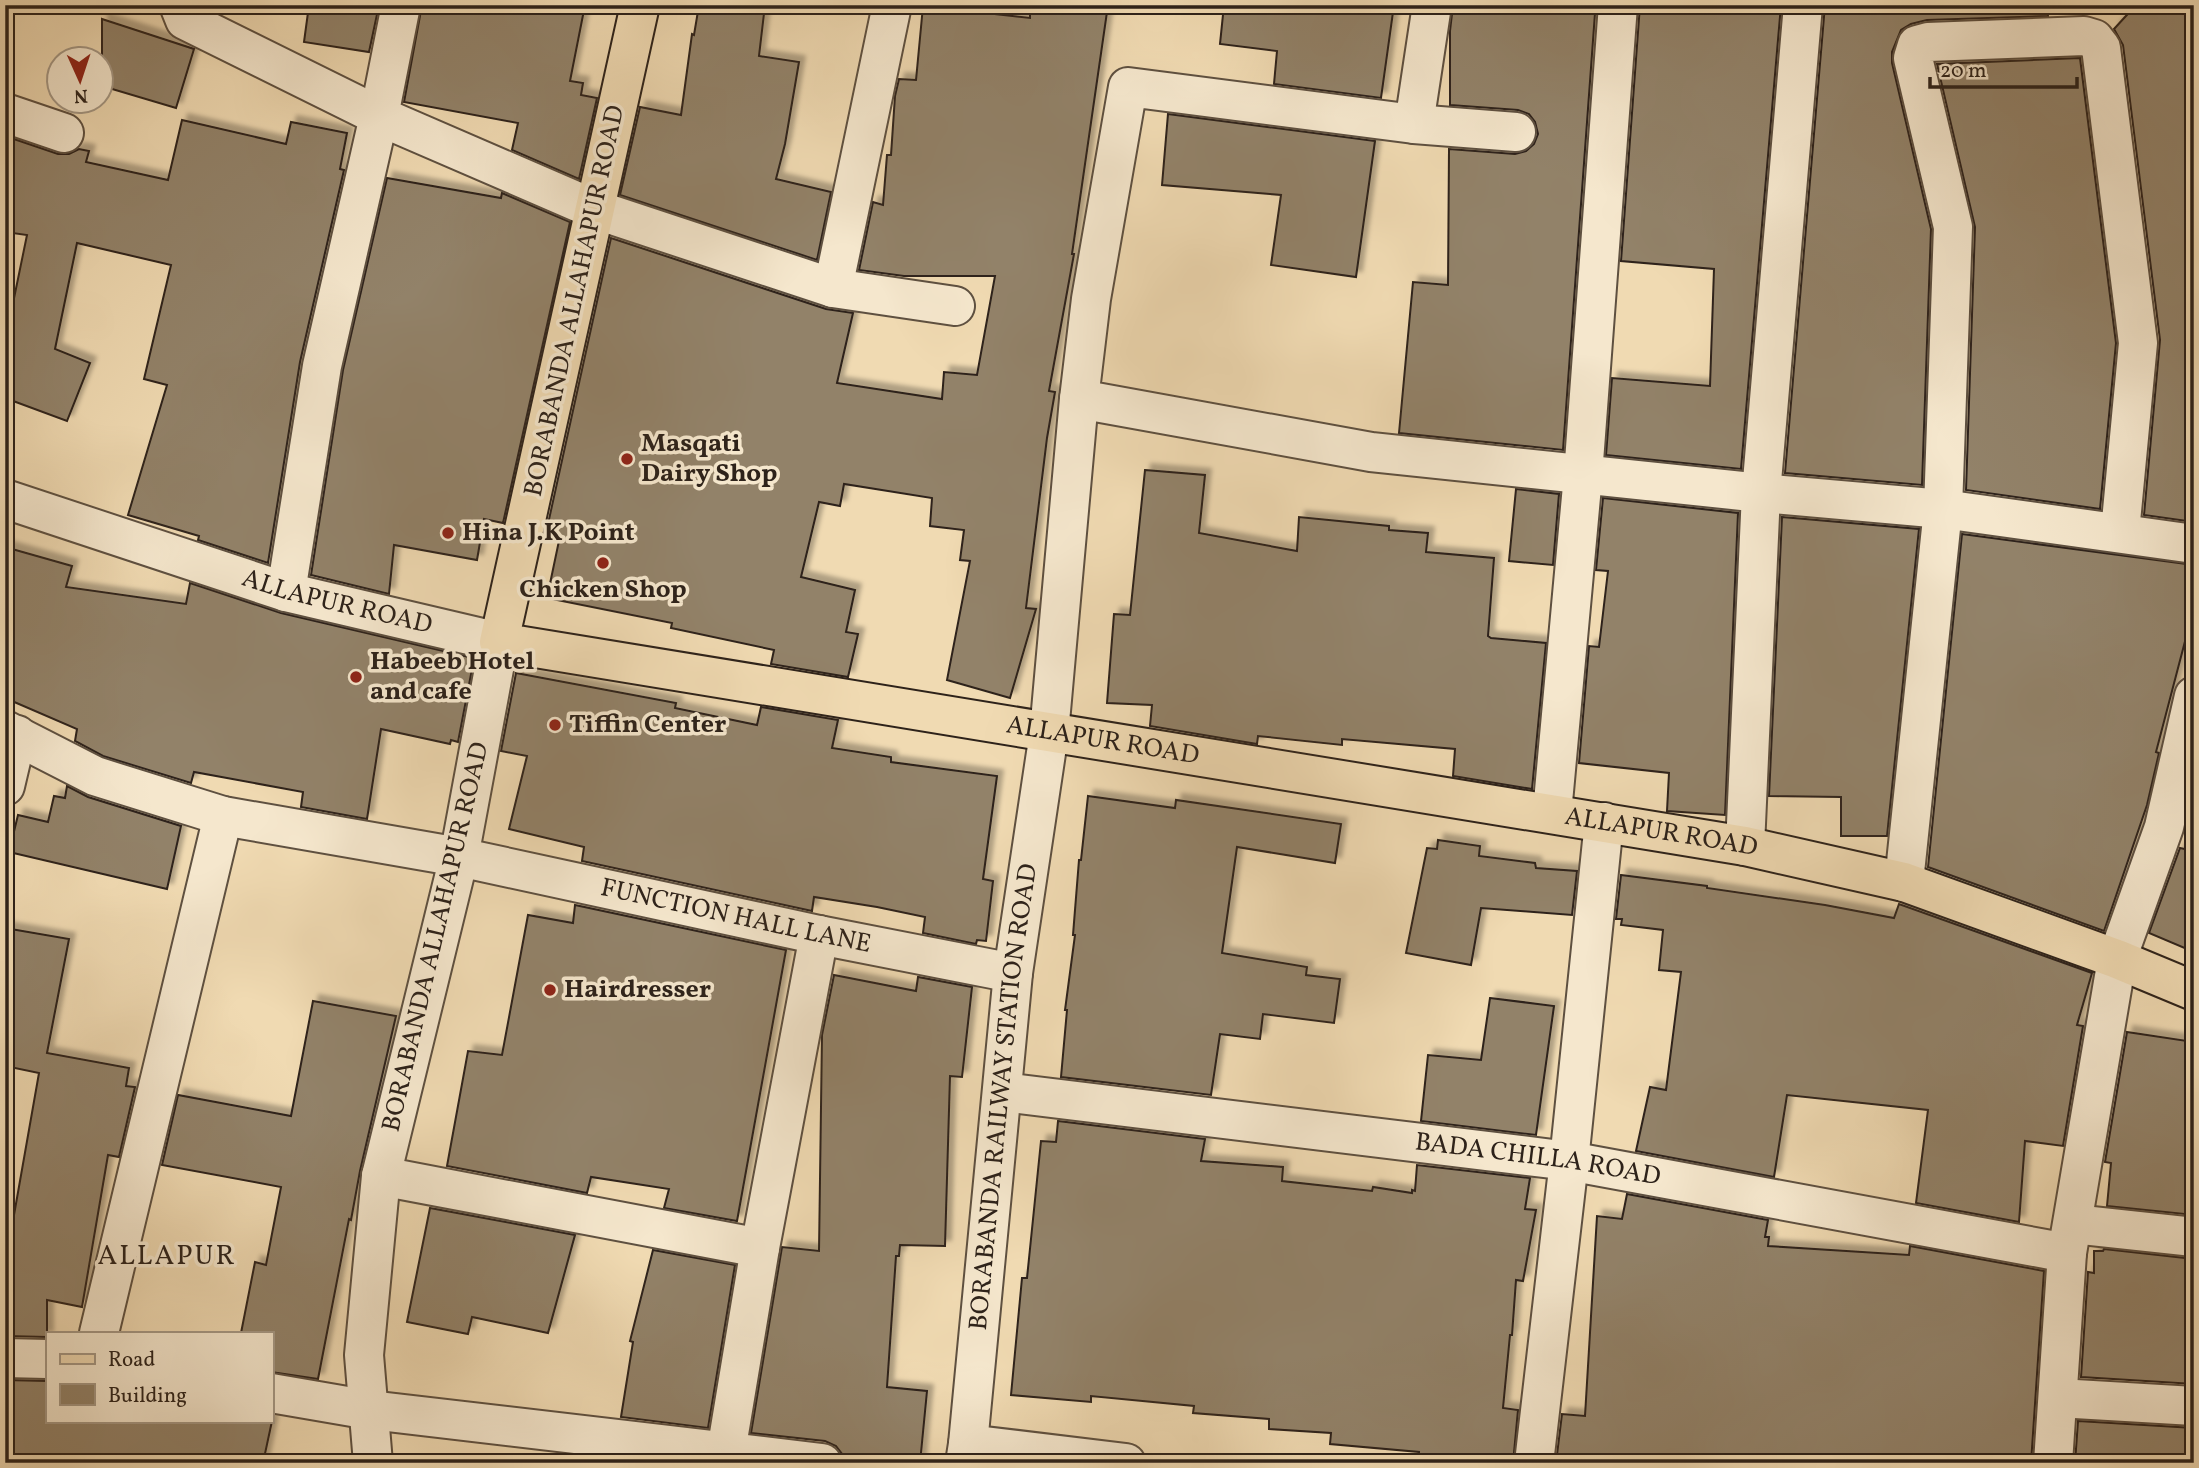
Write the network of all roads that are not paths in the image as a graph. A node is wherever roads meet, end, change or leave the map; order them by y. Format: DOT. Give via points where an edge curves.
graph roads {
  1 [pos="179,5"];
  2 [pos="401,5"];
  3 [pos="639,5"];
  4 [pos="892,5"];
  5 [pos="1433,5"];
  6 [pos="1618,5"];
  7 [pos="1803,5"];
  8 [pos="5,113"];
  9 [pos="379,116"];
  10 [pos="1414,124"];
  11 [pos="1516,132"];
  12 [pos="64,133"];
  13 [pos="594,209"];
  14 [pos="833,288"];
  15 [pos="955,306"];
  16 [pos="1079,399"];
  17 [pos="1583,475"];
  18 [pos="1761,493"];
  19 [pos="5,499"];
  20 [pos="1943,509"];
  21 [pos="2120,532"];
  22 [pos="2194,544"];
  23 [pos="286,592"];
  24 [pos="499,642"];
  25 [pos="2194,696"];
  26 [pos="11,732"];
  27 [pos="1049,733"];
  28 [pos="5,786"];
  29 [pos="1552,813"];
  30 [pos="223,816"];
  31 [pos="1604,822"];
  32 [pos="2179,831"];
  33 [pos="1745,846"];
  34 [pos="459,857"];
  35 [pos="1904,882"];
  36 [pos="819,935"];
  37 [pos="2118,959"];
  38 [pos="1013,973"];
  39 [pos="2194,991"];
  40 [pos="1003,1092"];
  41 [pos="1569,1161"];
  42 [pos="381,1176"];
  43 [pos="2194,1237"];
  44 [pos="2070,1239"];
  45 [pos="760,1248"];
  46 [pos="99,1332"];
  47 [pos="5,1358"];
  48 [pos="46,1359"];
  49 [pos="273,1393"];
  50 [pos="2058,1398"];
  51 [pos="2194,1406"];
  52 [pos="370,1410"];
  53 [pos="726,1452"];
  54 [pos="966,1453"];
  55 [pos="373,1463"];
  56 [pos="822,1463"];
  57 [pos="1126,1463"];
  58 [pos="1534,1463"];
  59 [pos="2053,1463"];
  1 -- 9 [label="street" via="185,20"];
  2 -- 9 [label="street"];
  3 -- 13 [label="main road, BORABANDA ALLAHAPUR ROAD"];
  4 -- 14 [label="street"];
  5 -- 10 [label="street"];
  6 -- 17 [label="street"];
  7 -- 18 [label="street"];
  8 -- 12 [label="street"];
  9 -- 13 [label="street"];
  9 -- 23 [label="street" via="322,366"];
  10 -- 11 [label="street"];
  10 -- 16 [label="street, BORABANDA RAILWAY STATION ROAD" via="1128,87 1091,299"];
  13 -- 14 [label="street"];
  13 -- 24 [label="main road, BORABANDA ALLAHAPUR ROAD"];
  14 -- 15 [label="street"];
  16 -- 17 [label="street" via="1371,452"];
  16 -- 27 [label="street, BORABANDA RAILWAY STATION ROAD"];
  17 -- 18 [label="street"];
  17 -- 29 [label="street"];
  18 -- 20 [label="street"];
  18 -- 33 [label="street"];
  19 -- 23 [label="street, ALLAPUR ROAD"];
  20 -- 21 [label="street"];
  20 -- 21 [label="street" via="1953,226 1913,58 1917,46 1928,41 2084,36 2094,38 2101,48 2138,343"];
  20 -- 35 [label="street"];
  21 -- 22 [label="street"];
  23 -- 24 [label="street, ALLAPUR ROAD"];
  24 -- 27 [label="main road, ALLAPUR ROAD"];
  24 -- 34 [label="street, BORABANDA ALLAHAPUR ROAD"];
  25 -- 32 [label="street"];
  26 -- 28 [label="street"];
  26 -- 30 [label="street, FUNCTION HALL LANE" via="95,776"];
  27 -- 29 [label="main road, ALLAPUR ROAD"];
  27 -- 38 [label="street, BORABANDA RAILWAY STATION ROAD"];
  29 -- 31 [label="main road, ALLAPUR ROAD"];
  30 -- 34 [label="street, FUNCTION HALL LANE"];
  30 -- 46 [label="street"];
  31 -- 33 [label="main road, ALLAPUR ROAD"];
  31 -- 41 [label="street"];
  32 -- 37 [label="street"];
  33 -- 35 [label="main road, ALLAPUR ROAD"];
  34 -- 36 [label="street, FUNCTION HALL LANE"];
  34 -- 42 [label="street, BORABANDA ALLAHAPUR ROAD"];
  35 -- 37 [label="main road, ALLAPUR ROAD"];
  36 -- 38 [label="street, FUNCTION HALL LANE"];
  36 -- 45 [label="street"];
  37 -- 39 [label="main road, ALLAPUR ROAD"];
  37 -- 44 [label="street"];
  38 -- 40 [label="street, BORABANDA RAILWAY STATION ROAD"];
  40 -- 41 [label="street, BADA CHILLA ROAD"];
  40 -- 54 [label="street, BORABANDA RAILWAY STATION ROAD"];
  41 -- 44 [label="street, BADA CHILLA ROAD"];
  41 -- 58 [label="street"];
  42 -- 45 [label="street"];
  42 -- 52 [label="street, BORABANDA ALLAHAPUR ROAD" via="365,1355"];
  43 -- 44 [label="street, BADA CHILLA ROAD"];
  44 -- 50 [label="street"];
  45 -- 53 [label="street"];
  47 -- 48 [label="street"];
  49 -- 52 [label="street"];
  50 -- 51 [label="street"];
  50 -- 59 [label="street"];
  52 -- 53 [label="street"];
  52 -- 55 [label="street, BORABANDA ALLAHAPUR ROAD"];
  53 -- 56 [label="street"];
  54 -- 57 [label="street"];
}
